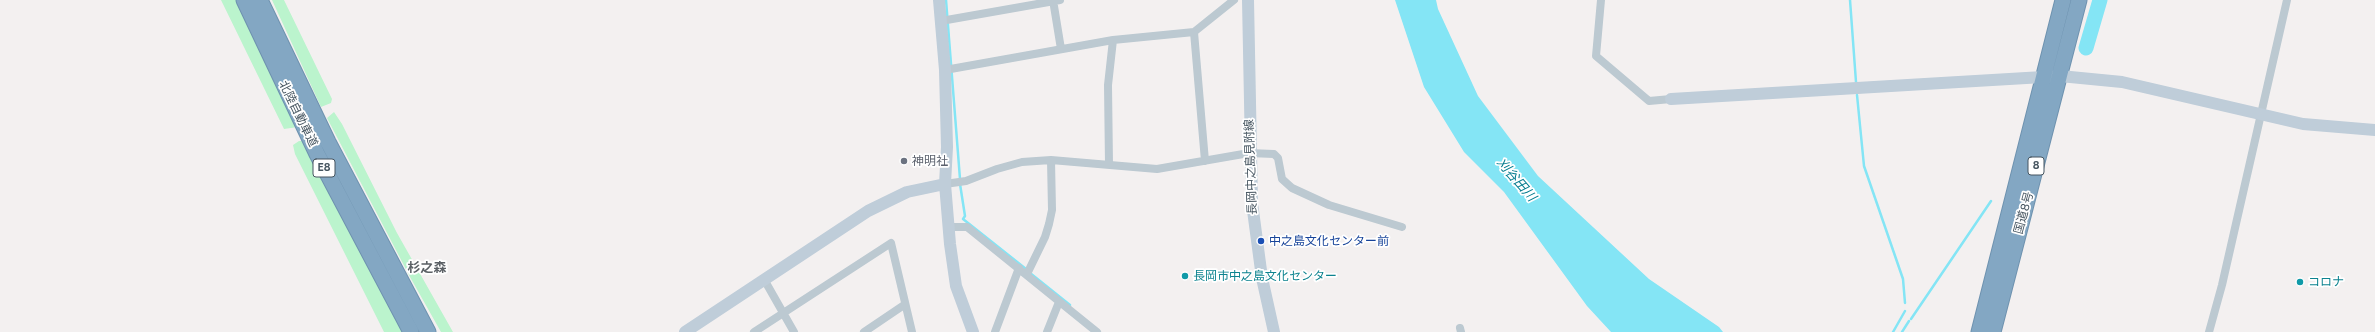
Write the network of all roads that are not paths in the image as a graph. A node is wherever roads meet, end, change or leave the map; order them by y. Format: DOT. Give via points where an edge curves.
graph roads {
  1 [pos="244,0"];
  2 [pos="260,0"];
  3 [pos="939,0"];
  4 [pos="1056,0"];
  5 [pos="1234,0"];
  6 [pos="1248,0"];
  7 [pos="1601,0"];
  8 [pos="2063,0"];
  9 [pos="2079,0"];
  10 [pos="2287,0"];
  11 [pos="941,21"];
  12 [pos="1194,32"];
  13 [pos="1113,40"];
  14 [pos="1061,48"];
  15 [pos="945,70"];
  16 [pos="2060,76"];
  17 [pos="2043,77"];
  18 [pos="1670,99"];
  19 [pos="2262,115"];
  20 [pos="2375,130"];
  21 [pos="1249,153"];
  22 [pos="1051,160"];
  23 [pos="1205,161"];
  24 [pos="1109,165"];
  25 [pos="945,184"];
  26 [pos="949,227"];
  27 [pos="1402,227"];
  28 [pos="1019,268"];
  29 [pos="1027,274"];
  30 [pos="765,281"];
  31 [pos="1059,302"];
  32 [pos="904,305"];
  33 [pos="784,314"];
  34 [pos="411,332"];
  35 [pos="428,332"];
  36 [pos="685,332"];
  37 [pos="754,332"];
  38 [pos="794,332"];
  39 [pos="864,332"];
  40 [pos="912,332"];
  41 [pos="974,332"];
  42 [pos="995,332"];
  43 [pos="1047,332"];
  44 [pos="1097,332"];
  45 [pos="1274,332"];
  46 [pos="1979,332"];
  47 [pos="1993,332"];
  48 [pos="2209,332"];
  1 -- 34 [label="highway, 北陸自動車道 / E8" via="317,154"];
  2 -- 35 [label="highway, 北陸自動車道 / E8" via="328,142"];
  3 -- 11 [label="street"];
  4 -- 11 [label="street"];
  4 -- 14 [label="street"];
  5 -- 12 [label="street"];
  6 -- 21 [label="street, 長岡中之島見附線"];
  7 -- 18 [label="street" via="1596,56 1648,102"];
  8 -- 17 [label="highway, 国道8号 / 8"];
  9 -- 16 [label="highway, 国道8号 / 8"];
  10 -- 19 [label="street"];
  11 -- 15 [label="street"];
  12 -- 13 [label="street"];
  12 -- 23 [label="street"];
  13 -- 14 [label="street"];
  13 -- 24 [label="street" via="1108,85"];
  14 -- 15 [label="street"];
  15 -- 25 [label="street"];
  16 -- 17 [label="street"];
  16 -- 19 [label="street" via="2122,82"];
  16 -- 47 [label="highway, 国道8号 / 8"];
  17 -- 18 [label="street"];
  17 -- 46 [label="highway, 国道8号 / 8"];
  19 -- 20 [label="street" via="2303,124"];
  19 -- 48 [label="street"];
  21 -- 23 [label="street"];
  21 -- 27 [label="street" via="1277,155 1282,179 1309,197"];
  21 -- 45 [label="street, 長岡中之島見附線" via="1257,252"];
  22 -- 24 [label="street"];
  22 -- 25 [label="street" via="1010,165 966,181"];
  22 -- 29 [label="street" via="1052,210 1045,237"];
  23 -- 24 [label="street" via="1157,169"];
  25 -- 26 [label="street"];
  25 -- 30 [label="street" via="907,192 868,211"];
  26 -- 28 [label="street" via="967,227"];
  26 -- 41 [label="street" via="956,286"];
  28 -- 29 [label="street"];
  28 -- 42 [label="street"];
  29 -- 31 [label="street"];
  30 -- 33 [label="street"];
  30 -- 36 [label="street"];
  31 -- 43 [label="street"];
  31 -- 44 [label="street"];
  32 -- 33 [label="street" via="891,243"];
  32 -- 39 [label="street"];
  32 -- 40 [label="street"];
  33 -- 37 [label="street"];
  33 -- 38 [label="street"];
}
